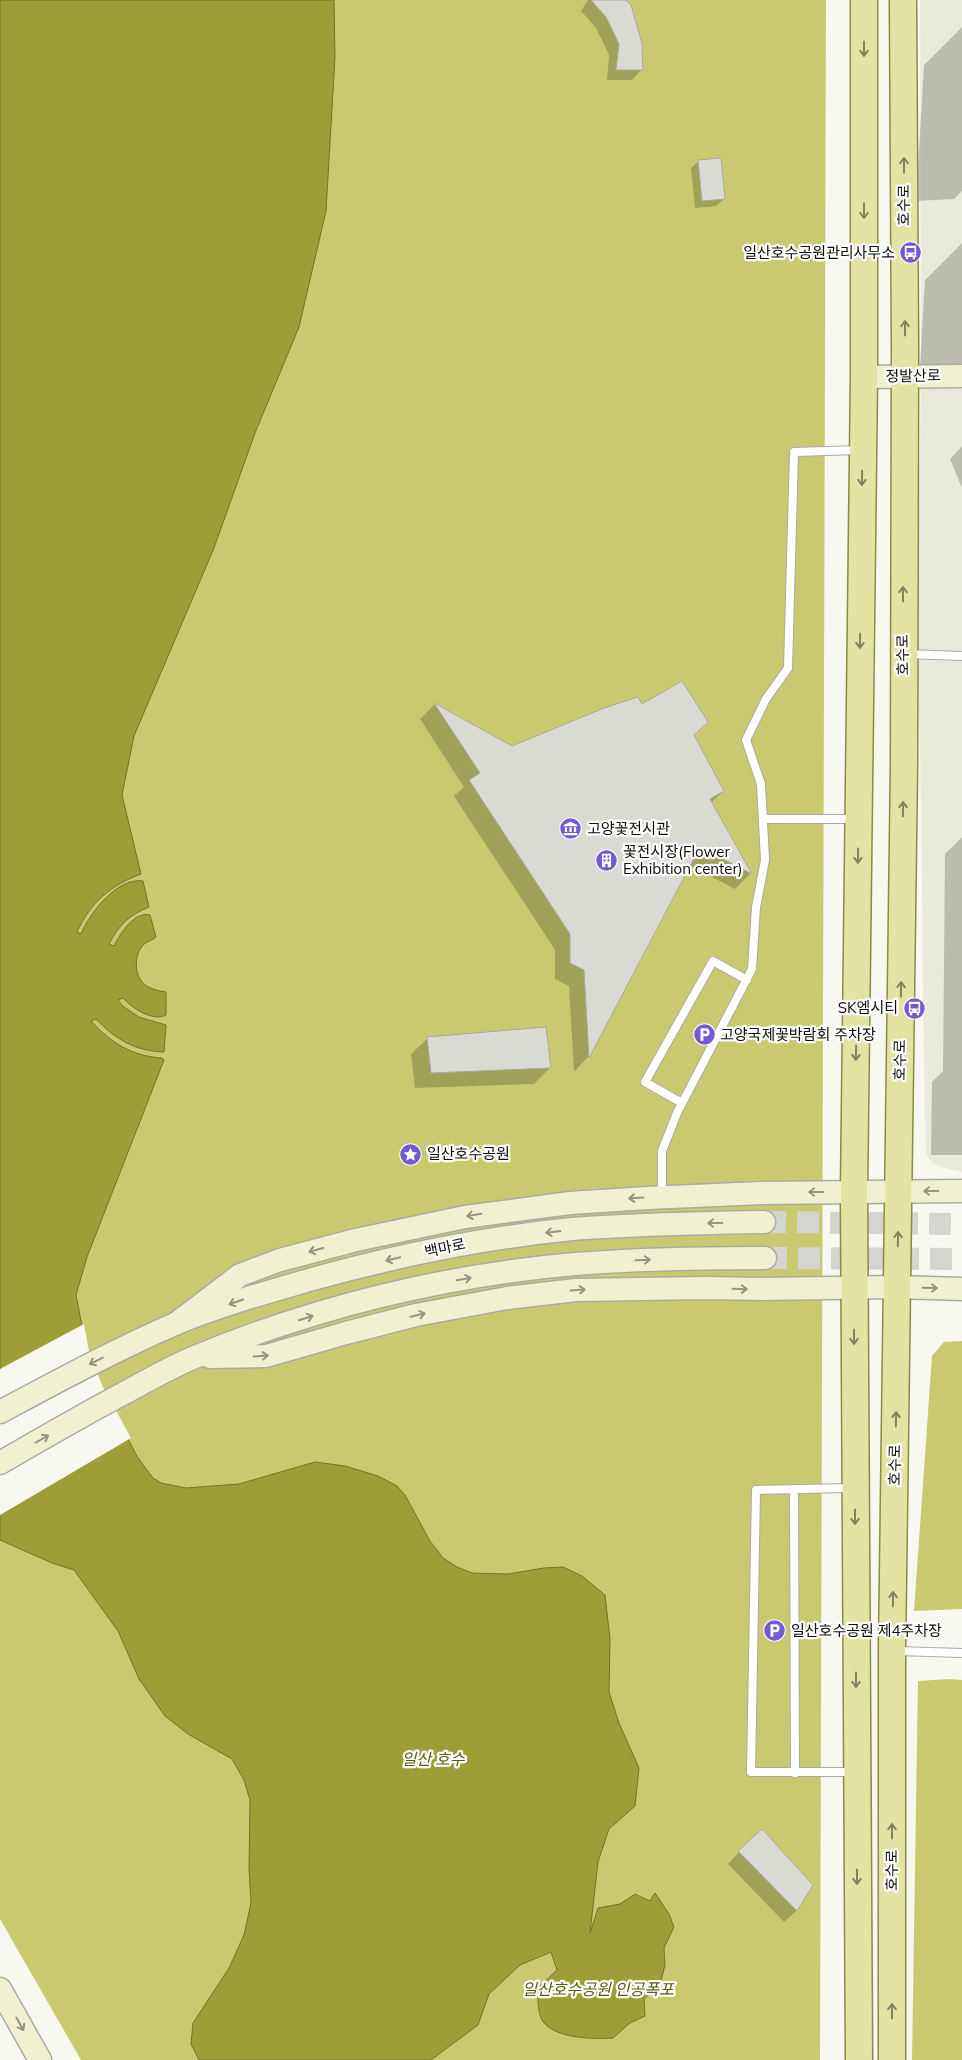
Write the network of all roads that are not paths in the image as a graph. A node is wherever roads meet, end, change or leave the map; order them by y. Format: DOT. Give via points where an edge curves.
graph roads {
  1 [pos="864,0"];
  2 [pos="903,0"];
  3 [pos="905,376"];
  4 [pos="962,376"];
  5 [pos="864,377"];
  6 [pos="863,450"];
  7 [pos="903,654"];
  8 [pos="962,656"];
  9 [pos="764,819"];
  10 [pos="858,819"];
  11 [pos="747,980"];
  12 [pos="682,1103"];
  13 [pos="899,1191"];
  14 [pos="854,1192"];
  15 [pos="962,1192"];
  16 [pos="662,1197"];
  17 [pos="764,1222"];
  18 [pos="765,1258"];
  19 [pos="854,1288"];
  20 [pos="897,1288"];
  21 [pos="962,1289"];
  22 [pos="177,1323"];
  23 [pos="194,1357"];
  24 [pos="0,1412"];
  25 [pos="0,1463"];
  26 [pos="855,1488"];
  27 [pos="794,1490"];
  28 [pos="892,1650"];
  29 [pos="962,1653"];
  30 [pos="857,1772"];
  31 [pos="795,1773"];
  32 [pos="0,1989"];
  33 [pos="40,2060"];
  34 [pos="858,2060"];
  35 [pos="892,2060"];
  1 -- 5 [label="main road, one-way"];
  3 -- 2 [label="main road, 호수로, one-way"];
  3 -- 4 [label="main road, 정발산로"];
  3 -- 5 [label="main road, 정발산로"];
  7 -- 3 [label="main road, 호수로, one-way"];
  5 -- 6 [label="main road"];
  6 -- 9 [label="lane" via="794,452 788,668 766,699 746,740 762,784"];
  6 -- 10 [label="main road, one-way"];
  7 -- 8 [label="lane"];
  13 -- 7 [label="main road, 호수로, one-way"];
  9 -- 10 [label="lane"];
  9 -- 11 [label="lane" via="765,860 756,907 752,969"];
  10 -- 14 [label="main road, one-way"];
  11 -- 12 [label="lane"];
  11 -- 12 [label="lane" via="713,961 645,1082"];
  12 -- 16 [label="lane" via="662,1151"];
  13 -- 14 [label="main road"];
  15 -- 13 [label="main road, one-way"];
  20 -- 13 [label="main road, 호수로, one-way"];
  14 -- 16 [label="main road, one-way"];
  14 -- 19 [label="main road"];
  16 -- 22 [label="main road, one-way" via="502,1211 397,1230 316,1250 240,1275"];
  17 -- 22 [label="main road, 백마로, one-way" via="639,1224 464,1244 331,1274"];
  23 -- 18 [label="main road, one-way" via="340,1308 485,1276 614,1261"];
  19 -- 20 [label="main road"];
  23 -- 19 [label="main road, one-way" via="266,1356 416,1315 542,1293 623,1288"];
  19 -- 26 [label="main road, one-way"];
  20 -- 21 [label="main road, one-way"];
  28 -- 20 [label="main road, 호수로, one-way"];
  22 -- 24 [label="main road, 백마로, one-way" via="98,1359"];
  25 -- 23 [label="main road, one-way"];
  26 -- 27 [label="lane"];
  26 -- 30 [label="main road, one-way"];
  27 -- 31 [label="lane"];
  27 -- 31 [label="lane" via="756,1490 751,1772"];
  28 -- 29 [label="lane"];
  35 -- 28 [label="main road, 호수로, one-way"];
  30 -- 31 [label="lane"];
  30 -- 34 [label="main road, one-way"];
  32 -- 33 [label="main road, one-way"];
}
